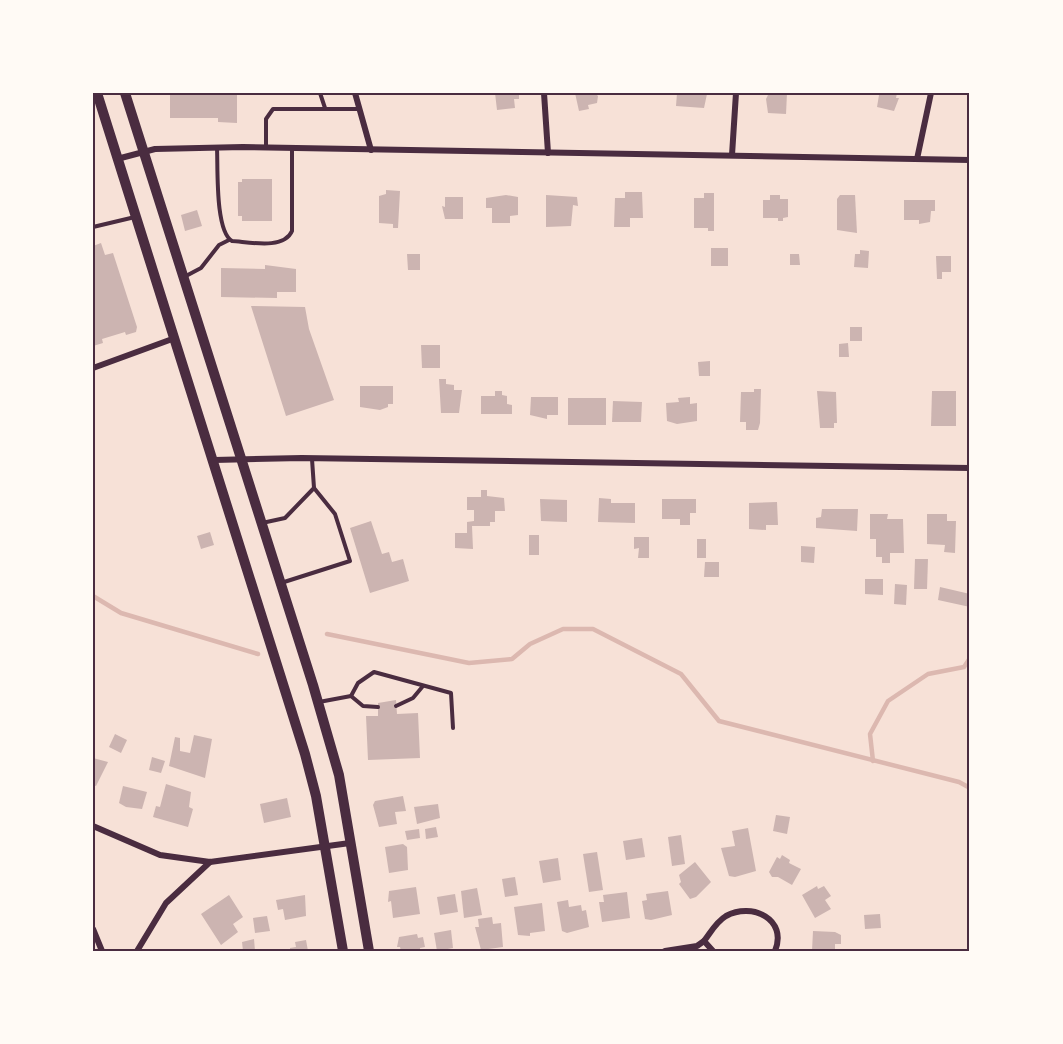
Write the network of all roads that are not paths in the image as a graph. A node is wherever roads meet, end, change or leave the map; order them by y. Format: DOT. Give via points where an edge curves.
graph roads {
  1 [pos="97,93"];
  2 [pos="125,93"];
  3 [pos="321,93"];
  4 [pos="355,93"];
  5 [pos="544,93"];
  6 [pos="736,93"];
  7 [pos="931,93"];
  8 [pos="325,108"];
  9 [pos="359,109"];
  10 [pos="217,147"];
  11 [pos="266,147"];
  12 [pos="292,148"];
  13 [pos="371,150"];
  14 [pos="144,152"];
  15 [pos="548,153"];
  16 [pos="732,154"];
  17 [pos="917,159"];
  18 [pos="117,160"];
  19 [pos="970,160"];
  20 [pos="136,217"];
  21 [pos="93,227"];
  22 [pos="229,240"];
  23 [pos="183,277"];
  24 [pos="175,338"];
  25 [pos="93,368"];
  26 [pos="312,458"];
  27 [pos="241,459"];
  28 [pos="214,460"];
  29 [pos="970,468"];
  30 [pos="314,488"];
  31 [pos="262,524"];
  32 [pos="281,583"];
  33 [pos="423,686"];
  34 [pos="351,696"];
  35 [pos="318,702"];
  36 [pos="396,706"];
  37 [pos="378,707"];
  38 [pos="453,728"];
  39 [pos="93,826"];
  40 [pos="350,843"];
  41 [pos="324,847"];
  42 [pos="210,862"];
  43 [pos="93,928"];
  44 [pos="704,941"];
  45 [pos="102,951"];
  46 [pos="137,951"];
  47 [pos="343,951"];
  48 [pos="369,951"];
  49 [pos="665,951"];
  50 [pos="713,951"];
  51 [pos="775,951"];
  1 -- 18 [label="main road"];
  2 -- 14 [label="main road"];
  3 -- 8 [label="lane"];
  4 -- 9 [label="street"];
  5 -- 15 [label="street"];
  6 -- 16 [label="street"];
  7 -- 17 [label="street"];
  8 -- 9 [label="lane"];
  8 -- 11 [label="lane" via="273,109 266,119"];
  9 -- 13 [label="street"];
  10 -- 11 [label="street"];
  10 -- 14 [label="street"];
  10 -- 22 [label="lane" via="221,220"];
  11 -- 12 [label="street"];
  12 -- 13 [label="street"];
  12 -- 22 [label="lane" via="290,236 277,242"];
  13 -- 15 [label="street"];
  14 -- 18 [label="street"];
  14 -- 23 [label="main road"];
  15 -- 16 [label="street"];
  16 -- 17 [label="street"];
  17 -- 19 [label="street"];
  18 -- 20 [label="main road"];
  20 -- 21 [label="lane"];
  20 -- 24 [label="main road"];
  22 -- 23 [label="lane" via="219,245 201,268"];
  23 -- 27 [label="main road"];
  24 -- 25 [label="street"];
  24 -- 28 [label="main road"];
  26 -- 27 [label="street"];
  26 -- 29 [label="street"];
  26 -- 30 [label="lane"];
  27 -- 28 [label="street"];
  27 -- 31 [label="main road"];
  28 -- 41 [label="main road" via="305,754"];
  30 -- 31 [label="lane" via="285,518"];
  30 -- 32 [label="lane" via="335,514 351,561"];
  31 -- 32 [label="main road"];
  32 -- 35 [label="main road"];
  33 -- 34 [label="lane" via="374,672 358,683"];
  33 -- 36 [label="lane" via="413,698"];
  33 -- 38 [label="lane" via="451,693"];
  34 -- 35 [label="lane"];
  34 -- 37 [label="lane" via="363,706"];
  35 -- 40 [label="main road" via="339,775"];
  39 -- 42 [label="street" via="160,855"];
  40 -- 41 [label="street"];
  40 -- 48 [label="main road"];
  41 -- 42 [label="street"];
  41 -- 47 [label="main road"];
  42 -- 46 [label="street" via="166,903"];
  43 -- 45 [label="street"];
  44 -- 49 [label="street" via="697,946"];
  44 -- 50 [label="street"];
  44 -- 51 [label="street" via="725,917 748,910 759,912 776,927 779,933"];
}
